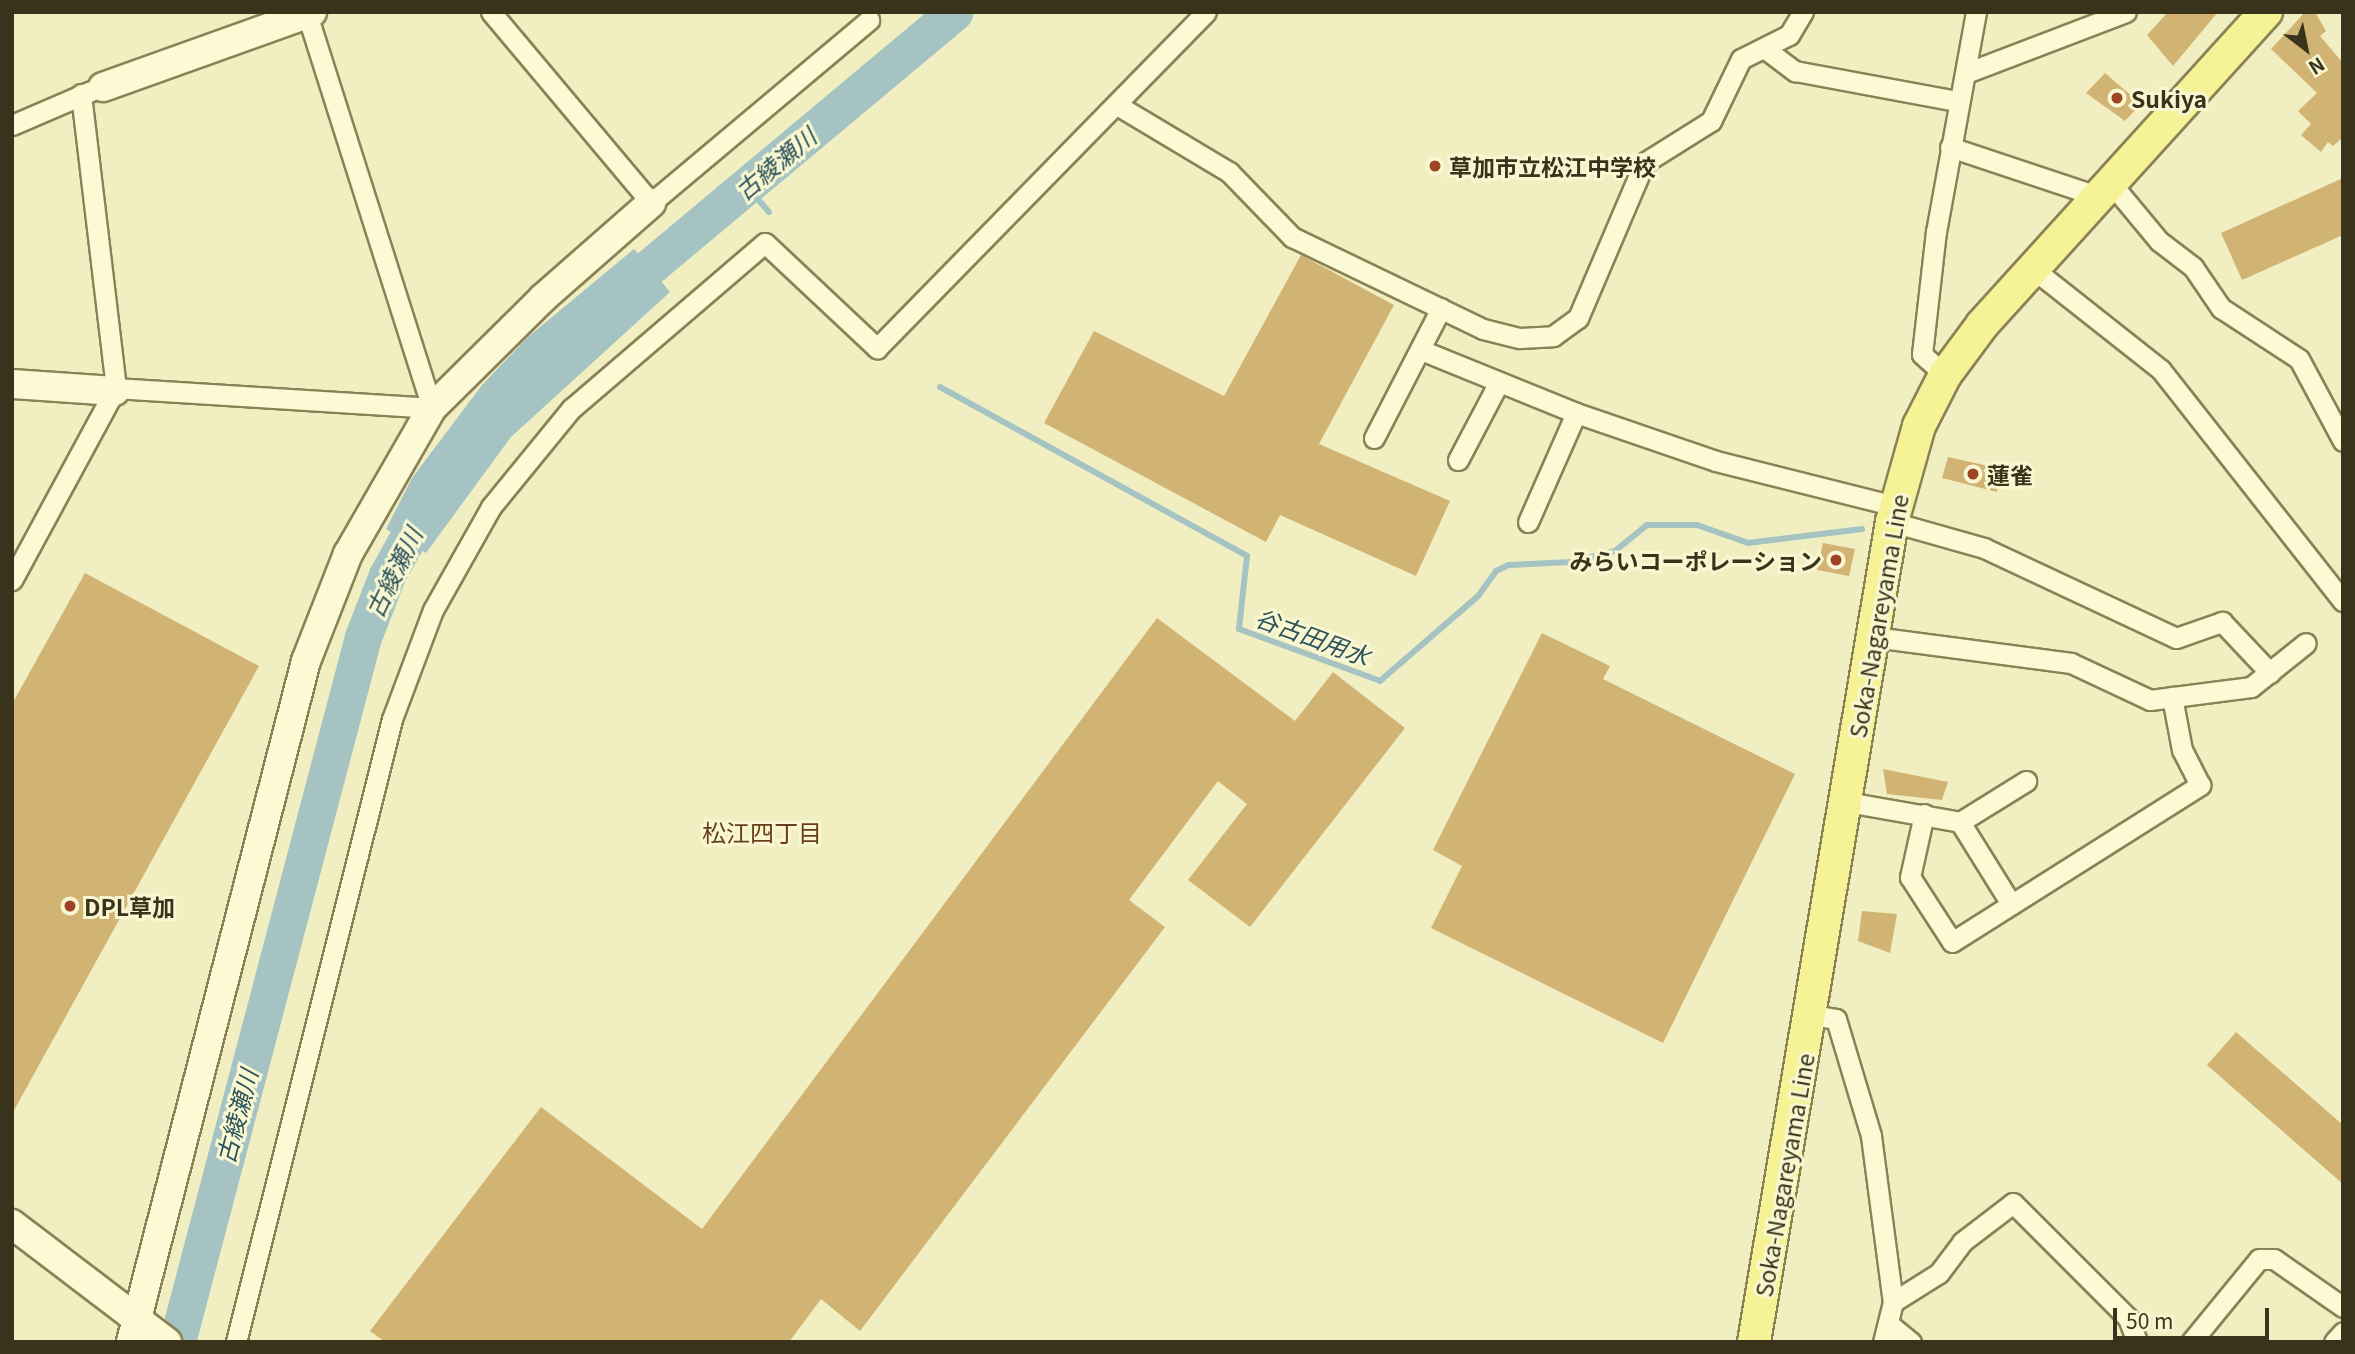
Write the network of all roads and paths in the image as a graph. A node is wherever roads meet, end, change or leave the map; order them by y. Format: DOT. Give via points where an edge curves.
graph roads {
  1 [pos="491,12"];
  2 [pos="1206,12"];
  3 [pos="1803,12"];
  4 [pos="1976,12"];
  5 [pos="2126,12"];
  6 [pos="2266,12"];
  7 [pos="310,13"];
  8 [pos="869,20"];
  9 [pos="1764,48"];
  10 [pos="1966,73"];
  11 [pos="92,91"];
  12 [pos="1957,101"];
  13 [pos="1117,105"];
  14 [pos="12,125"];
  15 [pos="1950,146"];
  16 [pos="2104,189"];
  17 [pos="651,202"];
  18 [pos="2032,268"];
  19 [pos="1441,308"];
  20 [pos="1422,350"];
  21 [pos="1945,375"];
  22 [pos="1499,382"];
  23 [pos="12,384"];
  24 [pos="116,389"];
  25 [pos="432,408"];
  26 [pos="1576,413"];
  27 [pos="1374,438"];
  28 [pos="2343,441"];
  29 [pos="1458,460"];
  30 [pos="1893,514"];
  31 [pos="1528,522"];
  32 [pos="12,580"];
  33 [pos="2343,601"];
  34 [pos="1874,637"];
  35 [pos="2306,643"];
  36 [pos="2270,673"];
  37 [pos="2172,697"];
  38 [pos="2026,781"];
  39 [pos="1847,802"];
  40 [pos="1924,814"];
  41 [pos="1960,822"];
  42 [pos="2011,904"];
  43 [pos="1811,1015"];
  44 [pos="12,1224"];
  45 [pos="1893,1302"];
  46 [pos="2343,1307"];
  47 [pos="2343,1332"];
  48 [pos="146,1333"];
  49 [pos="1887,1334"];
  50 [pos="236,1342"];
  51 [pos="1754,1342"];
  52 [pos="1911,1342"];
  53 [pos="2137,1342"];
  54 [pos="2191,1342"];
  55 [pos="2333,1342"];
  1 -- 17 [label="street"];
  2 -- 13 [label="street"];
  3 -- 9 [label="street" via="1789,35"];
  4 -- 10 [label="street"];
  5 -- 10 [label="street"];
  6 -- 16 [label="main road, Soka-Nagareyama Line"];
  7 -- 11 [label="street"];
  7 -- 25 [label="street"];
  8 -- 17 [label="street"];
  9 -- 12 [label="street" via="1795,71"];
  9 -- 19 [label="street" via="1741,59 1711,121 1644,163 1578,318 1567,329 1553,336 1520,338 1483,329"];
  10 -- 12 [label="street"];
  11 -- 14 [label="street" via="61,108"];
  11 -- 24 [label="street"];
  12 -- 15 [label="street"];
  13 -- 19 [label="street" via="1229,172 1292,237"];
  13 -- 50 [label="street" via="877,348 765,243 571,409 491,506 433,610 392,719"];
  15 -- 16 [label="street"];
  15 -- 21 [label="street" via="1922,354"];
  16 -- 18 [label="main road, Soka-Nagareyama Line"];
  16 -- 28 [label="street" via="2193,267 2221,308 2299,359"];
  17 -- 25 [label="street" via="524,316"];
  18 -- 21 [label="main road, Soka-Nagareyama Line"];
  18 -- 33 [label="street" via="2161,370"];
  19 -- 20 [label="street"];
  20 -- 22 [label="street"];
  20 -- 27 [label="street"];
  21 -- 30 [label="main road, Soka-Nagareyama Line" via="1919,426"];
  22 -- 26 [label="street"];
  22 -- 29 [label="street"];
  23 -- 24 [label="street"];
  24 -- 25 [label="street"];
  24 -- 32 [label="street"];
  25 -- 48 [label="street" via="348,554 306,661"];
  26 -- 30 [label="street"];
  26 -- 31 [label="street"];
  30 -- 34 [label="main road, Soka-Nagareyama Line"];
  30 -- 36 [label="street" via="1984,548 2176,638 2222,622"];
  34 -- 37 [label="street" via="2071,663 2150,700"];
  34 -- 39 [label="main road, Soka-Nagareyama Line"];
  35 -- 36 [label="street"];
  36 -- 37 [label="street" via="2251,687"];
  37 -- 42 [label="street" via="2182,750 2200,785"];
  38 -- 41 [label="street"];
  39 -- 40 [label="street"];
  39 -- 43 [label="main road, Soka-Nagareyama Line"];
  40 -- 41 [label="street"];
  40 -- 42 [label="street" via="1910,877 1952,942"];
  41 -- 42 [label="street"];
  43 -- 45 [label="street" via="1836,1019 1847,1044 1879,1171"];
  43 -- 51 [label="main road, Soka-Nagareyama Line"];
  44 -- 48 [label="street"];
  45 -- 49 [label="street"];
  45 -- 53 [label="street" via="1939,1273 1962,1242 2013,1203 2127,1318"];
  46 -- 54 [label="street" via="2274,1259 2259,1259"];
  47 -- 55 [label="street"];
  49 -- 52 [label="street"];
}
